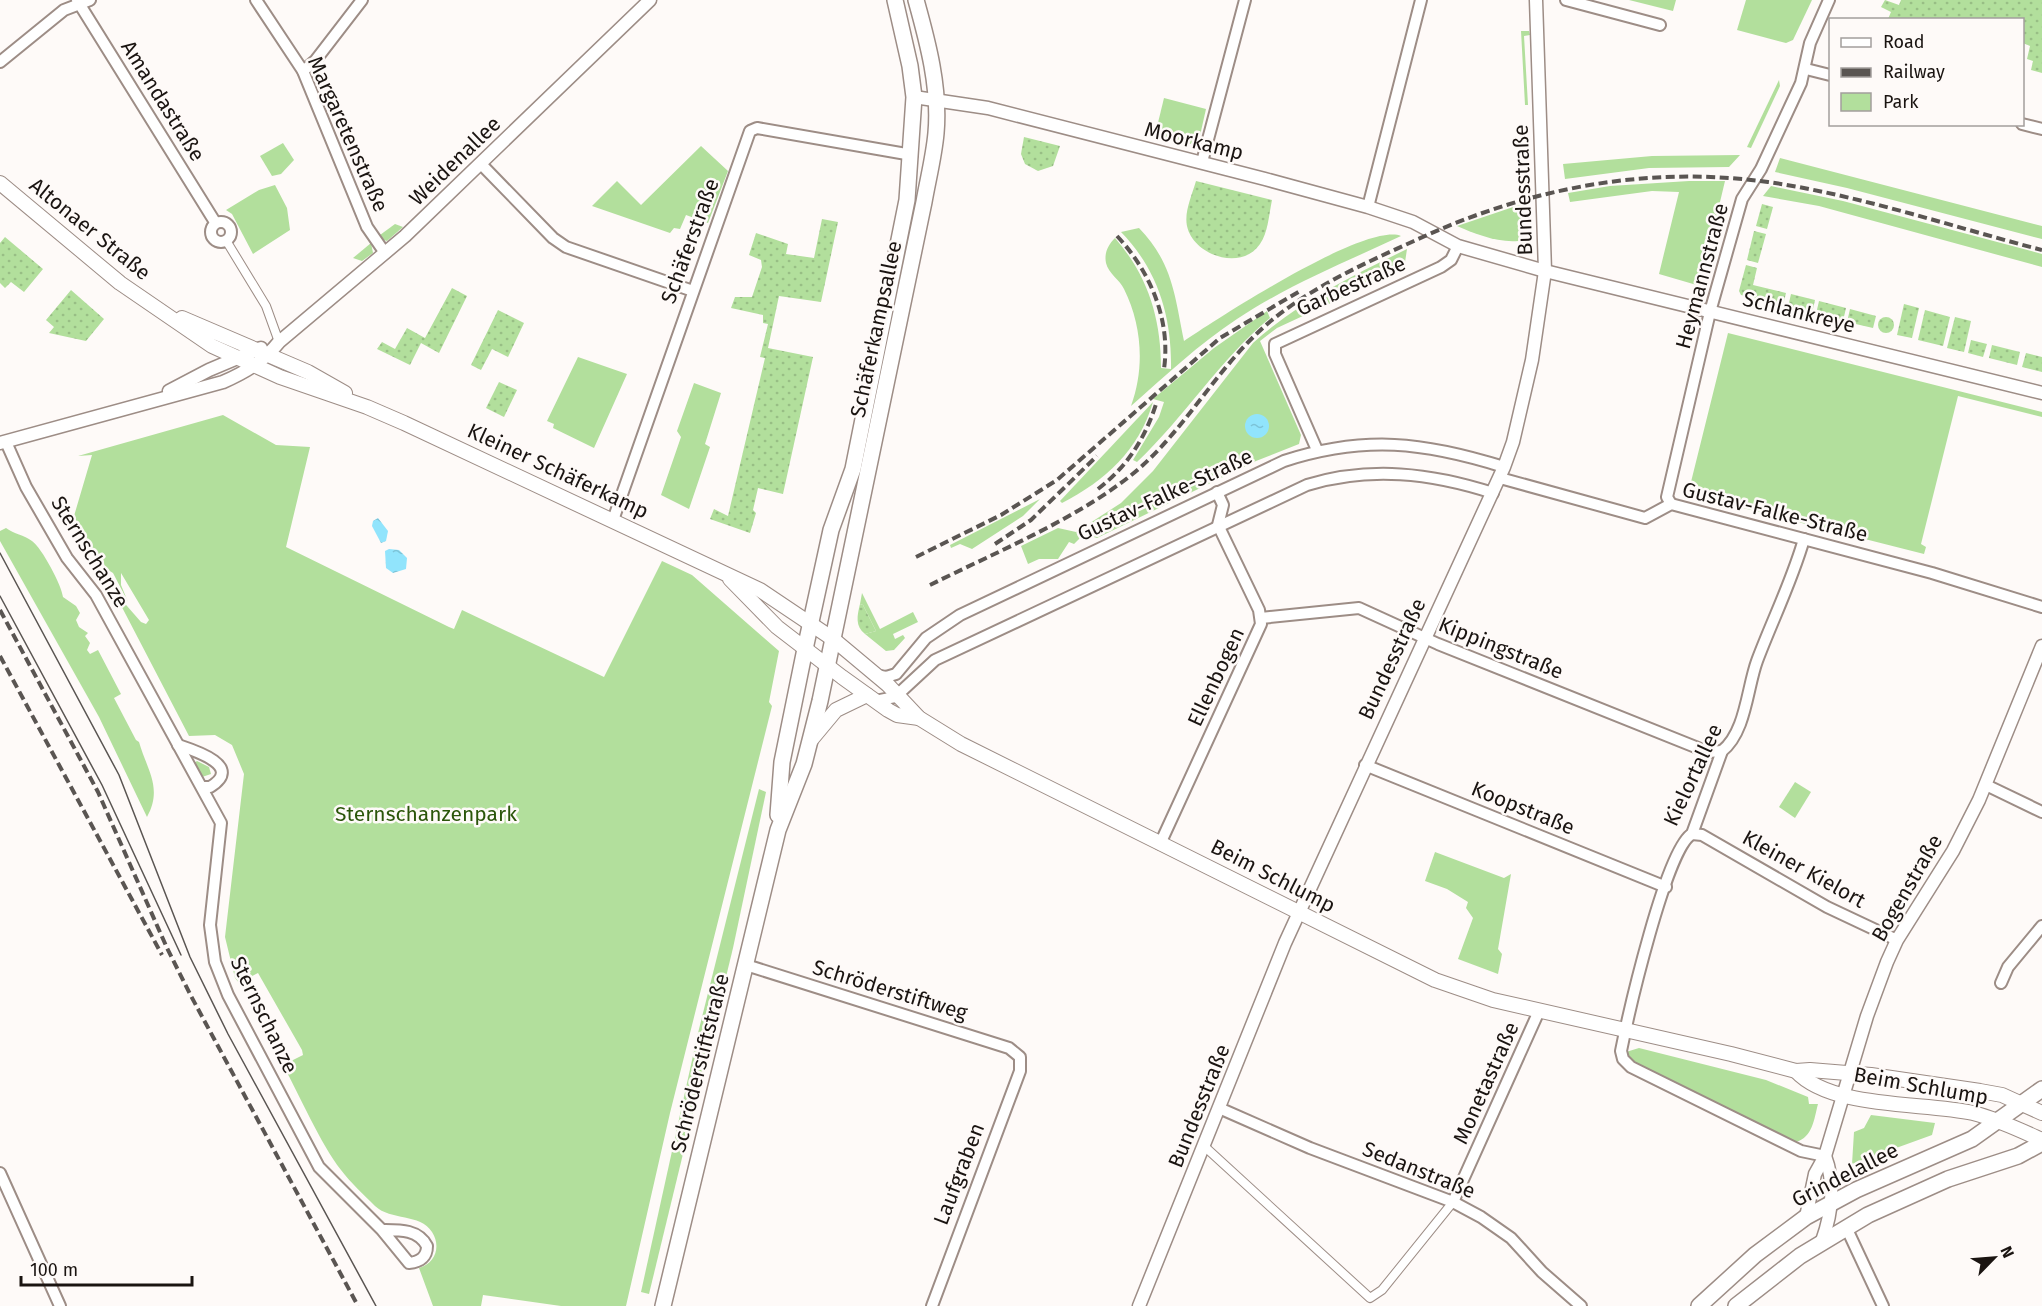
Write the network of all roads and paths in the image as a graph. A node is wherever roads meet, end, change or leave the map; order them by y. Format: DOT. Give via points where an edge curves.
graph roads {
  1 [pos="256,0"];
  2 [pos="362,0"];
  3 [pos="650,0"];
  4 [pos="895,0"];
  5 [pos="916,0"];
  6 [pos="1245,0"];
  7 [pos="1420,0"];
  8 [pos="1536,0"];
  9 [pos="1566,0"];
  10 [pos="1829,0"];
  11 [pos="82,1"];
  12 [pos="1660,25"];
  13 [pos="0,62"];
  14 [pos="1806,69"];
  15 [pos="303,71"];
  16 [pos="1829,75"];
  17 [pos="914,97"];
  18 [pos="936,99"];
  19 [pos="2024,124"];
  20 [pos="2042,129"];
  21 [pos="912,154"];
  22 [pos="1202,162"];
  23 [pos="481,164"];
  24 [pos="0,183"];
  25 [pos="1368,207"];
  26 [pos="227,242"];
  27 [pos="1458,246"];
  28 [pos="385,253"];
  29 [pos="1545,272"];
  30 [pos="693,291"];
  31 [pos="156,306"];
  32 [pos="1710,312"];
  33 [pos="279,342"];
  34 [pos="255,350"];
  35 [pos="268,356"];
  36 [pos="236,358"];
  37 [pos="254,366"];
  38 [pos="275,375"];
  39 [pos="223,382"];
  40 [pos="2042,393"];
  41 [pos="157,398"];
  42 [pos="368,407"];
  43 [pos="3,442"];
  44 [pos="1317,450"];
  45 [pos="1502,472"];
  46 [pos="1217,492"];
  47 [pos="1493,493"];
  48 [pos="1671,504"];
  49 [pos="613,520"];
  50 [pos="1218,525"];
  51 [pos="1804,539"];
  52 [pos="729,577"];
  53 [pos="2042,608"];
  54 [pos="1261,618"];
  55 [pos="811,622"];
  56 [pos="1424,638"];
  57 [pos="833,639"];
  58 [pos="2042,646"];
  59 [pos="805,649"];
  60 [pos="828,667"];
  61 [pos="875,674"];
  62 [pos="897,694"];
  63 [pos="871,698"];
  64 [pos="919,718"];
  65 [pos="810,742"];
  66 [pos="178,745"];
  67 [pos="1722,751"];
  68 [pos="1365,765"];
  69 [pos="1986,785"];
  70 [pos="203,787"];
  71 [pos="2042,812"];
  72 [pos="777,830"];
  73 [pos="1692,834"];
  74 [pos="1160,844"];
  75 [pos="1666,887"];
  76 [pos="1299,912"];
  77 [pos="2042,927"];
  78 [pos="1897,940"];
  79 [pos="746,965"];
  80 [pos="2001,983"];
  81 [pos="1539,1011"];
  82 [pos="1625,1030"];
  83 [pos="1020,1057"];
  84 [pos="1796,1071"];
  85 [pos="1849,1075"];
  86 [pos="2042,1089"];
  87 [pos="1843,1095"];
  88 [pos="2024,1103"];
  89 [pos="1219,1108"];
  90 [pos="2042,1113"];
  91 [pos="1999,1122"];
  92 [pos="2042,1142"];
  93 [pos="1203,1146"];
  94 [pos="1825,1156"];
  95 [pos="0,1173"];
  96 [pos="1453,1202"];
  97 [pos="1831,1202"];
  98 [pos="1806,1217"];
  99 [pos="1846,1227"];
  100 [pos="382,1230"];
  101 [pos="1822,1241"];
  102 [pos="60,1306"];
  103 [pos="663,1306"];
  104 [pos="932,1306"];
  105 [pos="1139,1306"];
  106 [pos="1581,1306"];
  107 [pos="1700,1306"];
  108 [pos="1736,1306"];
  109 [pos="1883,1306"];
  1 -- 15 [label="street, Margaretenstraße"];
  2 -- 15 [label="street"];
  3 -- 23 [label="street, Weidenallee"];
  4 -- 17 [label="main road, Schäferkampsallee"];
  5 -- 18 [label="main road, Schäferkampsallee" via="930,52"];
  6 -- 22 [label="street"];
  7 -- 25 [label="street"];
  8 -- 29 [label="street, Bundesstraße"];
  9 -- 12 [label="street"];
  10 -- 14 [label="street, Heymannstraße" via="1810,43"];
  11 -- 13 [label="street" via="64,10"];
  11 -- 26 [label="street, Amandastraße" via="215,222 212,229 216,240"];
  14 -- 16 [label="street"];
  14 -- 32 [label="street, Heymannstraße" via="1761,169 1742,199"];
  15 -- 28 [label="street, Margaretenstraße" via="367,227"];
  17 -- 18 [label="street, Moorkamp"];
  17 -- 21 [label="main road, Schäferkampsallee"];
  18 -- 22 [label="street, Moorkamp" via="988,108"];
  18 -- 57 [label="main road, Schäferkampsallee" via="936,133 924,202"];
  19 -- 20 [label="street"];
  21 -- 30 [label="street, Schäferstraße" via="757,128 750,131"];
  21 -- 55 [label="main road, Schäferkampsallee" via="901,234 854,469 831,530"];
  22 -- 25 [label="street, Moorkamp"];
  23 -- 28 [label="street, Weidenallee"];
  23 -- 30 [label="street" via="566,247"];
  24 -- 31 [label="main road, Altonaer Straße" via="120,283"];
  25 -- 27 [label="street, Moorkamp" via="1413,222"];
  26 -- 33 [label="street, Amandastraße" via="266,306"];
  27 -- 29 [label="street"];
  27 -- 44 [label="street, Garbestraße" via="1446,264 1275,344 1275,354"];
  28 -- 33 [label="street, Weidenallee"];
  29 -- 32 [label="street, Schlankreye"];
  29 -- 45 [label="street, Bundesstraße" via="1526,386"];
  30 -- 49 [label="street, Schäferstraße"];
  31 -- 34 [label="main road, Altonaer Straße"];
  31 -- 36 [label="main road, Altonaer Straße" via="198,338"];
  32 -- 40 [label="street, Schlankreye"];
  32 -- 48 [label="street, Heymannstraße" via="1667,497"];
  33 -- 34 [label="street, Weidenallee"];
  33 -- 35 [label="street, Weidenallee"];
  34 -- 35 [label="main road, Altonaer Straße"];
  34 -- 36 [label="street, Weidenallee"];
  35 -- 37 [label="street, Weidenallee"];
  35 -- 42 [label="main road, Kleiner Schäferkamp" via="324,381"];
  36 -- 37 [label="main road, Kleiner Schäferkamp"];
  36 -- 41 [label="street, Weidenallee"];
  37 -- 38 [label="main road, Kleiner Schäferkamp"];
  37 -- 39 [label="street, Weidenallee"];
  38 -- 39 [label="street"];
  38 -- 42 [label="main road, Kleiner Schäferkamp"];
  39 -- 41 [label="street"];
  41 -- 43 [label="street"];
  42 -- 49 [label="main road, Kleiner Schäferkamp"];
  43 -- 66 [label="street, Sternschanze" via="67,558 96,595"];
  44 -- 45 [label="street, Gustav-Falke-Straße" via="1395,444 1443,451"];
  44 -- 46 [label="street, Gustav-Falke-Straße" via="1284,460"];
  45 -- 47 [label="street, Bundesstraße"];
  45 -- 48 [label="street, Gustav-Falke-Straße" via="1645,518"];
  46 -- 50 [label="street, Ellenbogen" via="1223,505"];
  46 -- 61 [label="street, Gustav-Falke-Straße" via="960,615 926,638 896,674 886,678"];
  47 -- 50 [label="street" via="1463,483 1418,476 1352,474 1307,484"];
  47 -- 56 [label="street, Bundesstraße"];
  48 -- 51 [label="street, Gustav-Falke-Straße"];
  49 -- 52 [label="main road, Kleiner Schäferkamp"];
  50 -- 54 [label="street, Ellenbogen"];
  50 -- 62 [label="street" via="935,660"];
  51 -- 53 [label="street, Gustav-Falke-Straße"];
  51 -- 67 [label="street, Kielortallee" via="1755,665 1748,700 1730,743"];
  52 -- 55 [label="main road, Kleiner Schäferkamp" via="760,590"];
  52 -- 59 [label="main road, Kleiner Schäferkamp" via="754,606"];
  54 -- 56 [label="street, Kippingstraße" via="1359,608"];
  54 -- 74 [label="street, Ellenbogen" via="1259,631"];
  55 -- 57 [label="main road, Beim Schlump"];
  55 -- 59 [label="main road, Schäferkampsallee"];
  56 -- 67 [label="street, Kippingstraße" via="1708,752"];
  56 -- 68 [label="street, Bundesstraße"];
  57 -- 60 [label="main road, Schäferkampsallee"];
  57 -- 61 [label="main road, Beim Schlump"];
  58 -- 69 [label="street, Bogenstraße"];
  59 -- 60 [label="main road, Beim Schlump"];
  59 -- 72 [label="main road, Schröderstiftstraße" via="782,762"];
  60 -- 63 [label="main road, Beim Schlump"];
  60 -- 65 [label="main road, Schröderstiftstraße"];
  61 -- 62 [label="main road, Beim Schlump"];
  62 -- 63 [label="street" via="888,700"];
  62 -- 64 [label="main road, Beim Schlump"];
  63 -- 64 [label="main road, Beim Schlump" via="897,715"];
  63 -- 65 [label="main road" via="836,710"];
  64 -- 74 [label="main road, Beim Schlump" via="969,749"];
  65 -- 72 [label="main road, Schröderstiftstraße"];
  66 -- 70 [label="street, Sternschanze"];
  66 -- 70 [label="street" via="216,762 221,772 218,781"];
  67 -- 73 [label="street, Kielortallee"];
  68 -- 75 [label="street, Koopstraße"];
  68 -- 76 [label="street, Bundesstraße"];
  69 -- 71 [label="street"];
  69 -- 78 [label="street, Bogenstraße" via="1953,851"];
  70 -- 100 [label="street, Sternschanze" via="221,823 210,925 218,973 320,1167"];
  72 -- 79 [label="main road, Schröderstiftstraße"];
  73 -- 75 [label="street, Kielortallee" via="1685,840"];
  73 -- 78 [label="street, Kleiner Kielort" via="1702,835 1827,907"];
  74 -- 76 [label="main road, Beim Schlump"];
  75 -- 82 [label="street, Kielortallee" via="1643,954"];
  76 -- 81 [label="main road, Beim Schlump" via="1444,983"];
  76 -- 89 [label="street, Bundesstraße"];
  77 -- 80 [label="street" via="2008,967"];
  78 -- 85 [label="street, Bogenstraße" via="1877,985"];
  79 -- 83 [label="street, Schröderstiftweg" via="1010,1048"];
  79 -- 103 [label="main road, Schröderstiftstraße"];
  81 -- 82 [label="main road, Beim Schlump"];
  81 -- 96 [label="street, Monetastraße"];
  82 -- 84 [label="main road, Beim Schlump"];
  82 -- 94 [label="street" via="1621,1051 1631,1067 1801,1151"];
  83 -- 104 [label="street, Laufgraben" via="1020,1071"];
  84 -- 85 [label="main road, Beim Schlump"];
  84 -- 87 [label="main road, Beim Schlump" via="1806,1083"];
  85 -- 87 [label="street, Bogenstraße"];
  85 -- 88 [label="main road, Beim Schlump" via="1980,1091"];
  86 -- 88 [label="main road, Grindelallee"];
  87 -- 91 [label="main road, Beim Schlump" via="1964,1112"];
  87 -- 94 [label="street, Bogenstraße"];
  88 -- 90 [label="main road, Beim Schlump"];
  88 -- 91 [label="main road, Grindelallee"];
  89 -- 93 [label="street, Bundesstraße"];
  89 -- 96 [label="street, Sedanstraße" via="1310,1148"];
  91 -- 92 [label="main road, Beim Schlump"];
  91 -- 97 [label="main road, Grindelallee" via="1972,1139"];
  92 -- 99 [label="main road" via="2018,1156 1897,1200"];
  93 -- 96 [label="street" via="1370,1298 1382,1290"];
  93 -- 105 [label="street, Bundesstraße"];
  94 -- 97 [label="street, Bogenstraße" via="1832,1175"];
  94 -- 98 [label="street, Bogenstraße" via="1815,1174"];
  95 -- 102 [label="street"];
  96 -- 106 [label="street, Sedanstraße" via="1511,1238"];
  97 -- 98 [label="main road, Grindelallee"];
  97 -- 101 [label="street, Bogenstraße"];
  98 -- 107 [label="main road, Grindelallee" via="1755,1255"];
  99 -- 101 [label="main road"];
  99 -- 109 [label="street"];
  101 -- 108 [label="main road"];
}
